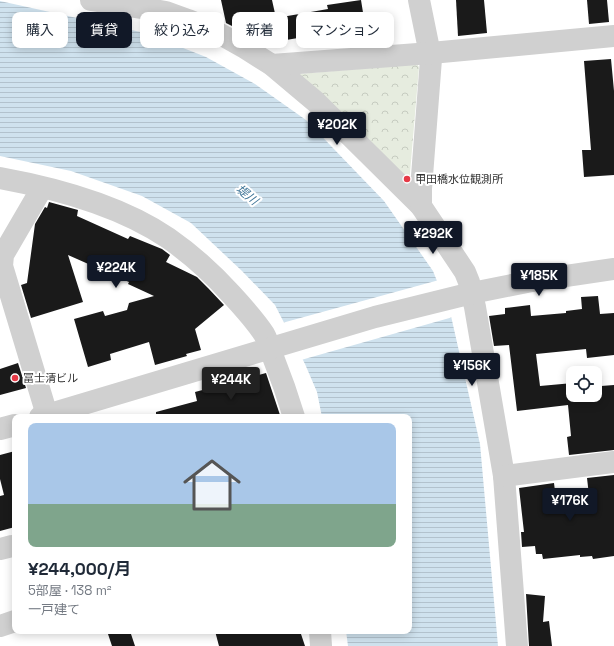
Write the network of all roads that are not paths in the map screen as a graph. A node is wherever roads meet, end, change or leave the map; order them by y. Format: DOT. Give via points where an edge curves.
graph roads {
  1 [pos="91,0"];
  2 [pos="419,0"];
  3 [pos="167,6"];
  4 [pos="614,36"];
  5 [pos="431,53"];
  6 [pos="272,65"];
  7 [pos="0,178"];
  8 [pos="42,188"];
  9 [pos="421,206"];
  10 [pos="614,269"];
  11 [pos="466,294"];
  12 [pos="274,347"];
  13 [pos="42,414"];
  14 [pos="50,414"];
  15 [pos="293,414"];
  16 [pos="12,426"];
  17 [pos="0,429"];
  18 [pos="614,462"];
  19 [pos="504,476"];
  20 [pos="12,622"];
  21 [pos="0,626"];
  22 [pos="320,634"];
  23 [pos="321,646"];
  24 [pos="517,646"];
  1 -- 3 [label="street"];
  2 -- 5 [label="street"];
  3 -- 6 [label="street"];
  4 -- 5 [label="street"];
  5 -- 6 [label="street"];
  5 -- 9 [label="street"];
  6 -- 9 [label="street" via="316,102"];
  7 -- 8 [label="street"];
  8 -- 12 [label="street" via="122,213 168,238 218,279"];
  8 -- 13 [label="street" via="3,255 2,266"];
  9 -- 11 [label="street" via="465,272 470,282"];
  10 -- 11 [label="street"];
  11 -- 12 [label="street" via="375,317"];
  11 -- 19 [label="street"];
  12 -- 14 [label="street"];
  12 -- 15 [label="street"];
  16 -- 17 [label="street"];
  18 -- 19 [label="street"];
  19 -- 24 [label="street"];
  20 -- 21 [label="street"];
  22 -- 23 [label="street"];
}
